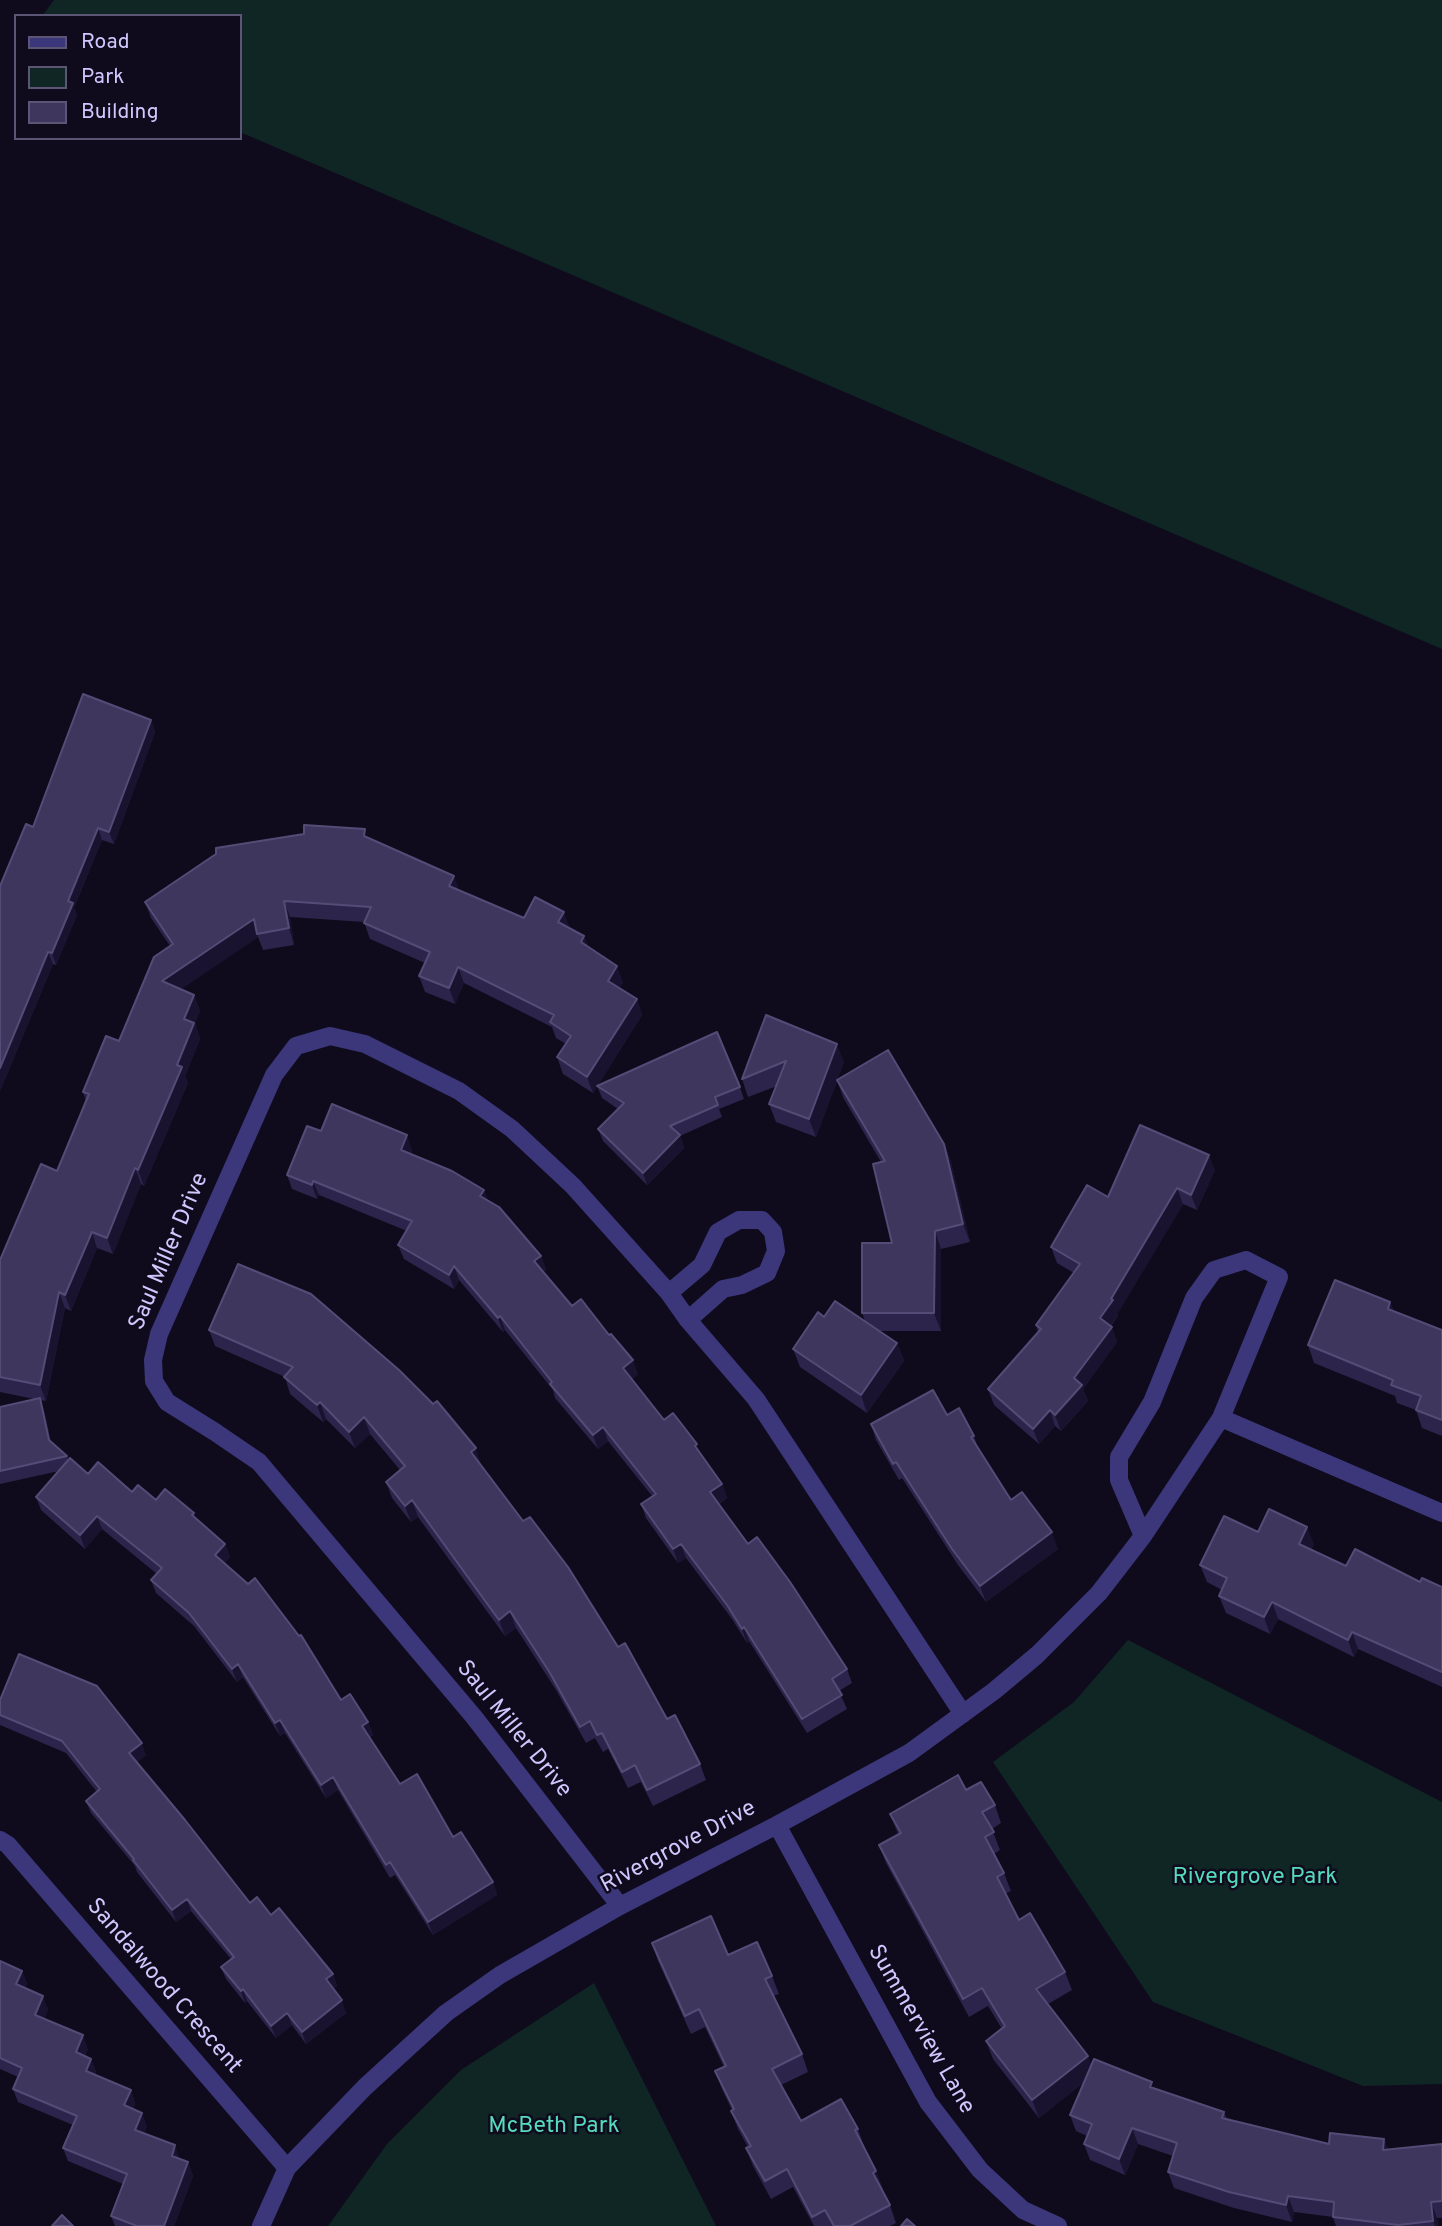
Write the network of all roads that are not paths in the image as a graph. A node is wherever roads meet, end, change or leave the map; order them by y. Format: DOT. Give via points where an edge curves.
graph roads {
  1 [pos="669,1293"];
  2 [pos="688,1320"];
  3 [pos="1221,1418"];
  4 [pos="1442,1513"];
  5 [pos="1143,1536"];
  6 [pos="963,1714"];
  7 [pos="777,1825"];
  8 [pos="0,1840"];
  9 [pos="620,1906"];
  10 [pos="287,2168"];
  11 [pos="261,2226"];
  12 [pos="1058,2226"];
  1 -- 2 [label="street, Saul Miller Drive"];
  1 -- 2 [label="street" via="702,1265 718,1232 738,1220 762,1220 773,1231 776,1251 767,1273 723,1289"];
  1 -- 9 [label="street, Saul Miller Drive" via="573,1186 513,1129 459,1091 365,1044 330,1036 296,1046 274,1075 159,1334 153,1360 154,1381 167,1402 259,1462 474,1717"];
  2 -- 6 [label="street, Saul Miller Drive" via="756,1399"];
  3 -- 4 [label="street"];
  3 -- 5 [label="street, Rivergrove Drive"];
  3 -- 5 [label="street, Rivergrove Drive" via="1279,1277 1247,1260 1214,1270 1194,1298 1152,1402 1119,1457 1119,1480"];
  5 -- 6 [label="street, Rivergrove Drive" via="1099,1593 1037,1655"];
  6 -- 7 [label="street, Rivergrove Drive" via="909,1753"];
  7 -- 9 [label="street, Rivergrove Drive"];
  7 -- 12 [label="street, Summerview Lane" via="928,2102 980,2170 1023,2210"];
  8 -- 10 [label="street, Sandalwood Crescent"];
  9 -- 10 [label="street, Rivergrove Drive" via="500,1975 446,2014 365,2087"];
  10 -- 11 [label="street, Rivergrove Drive"];
}
